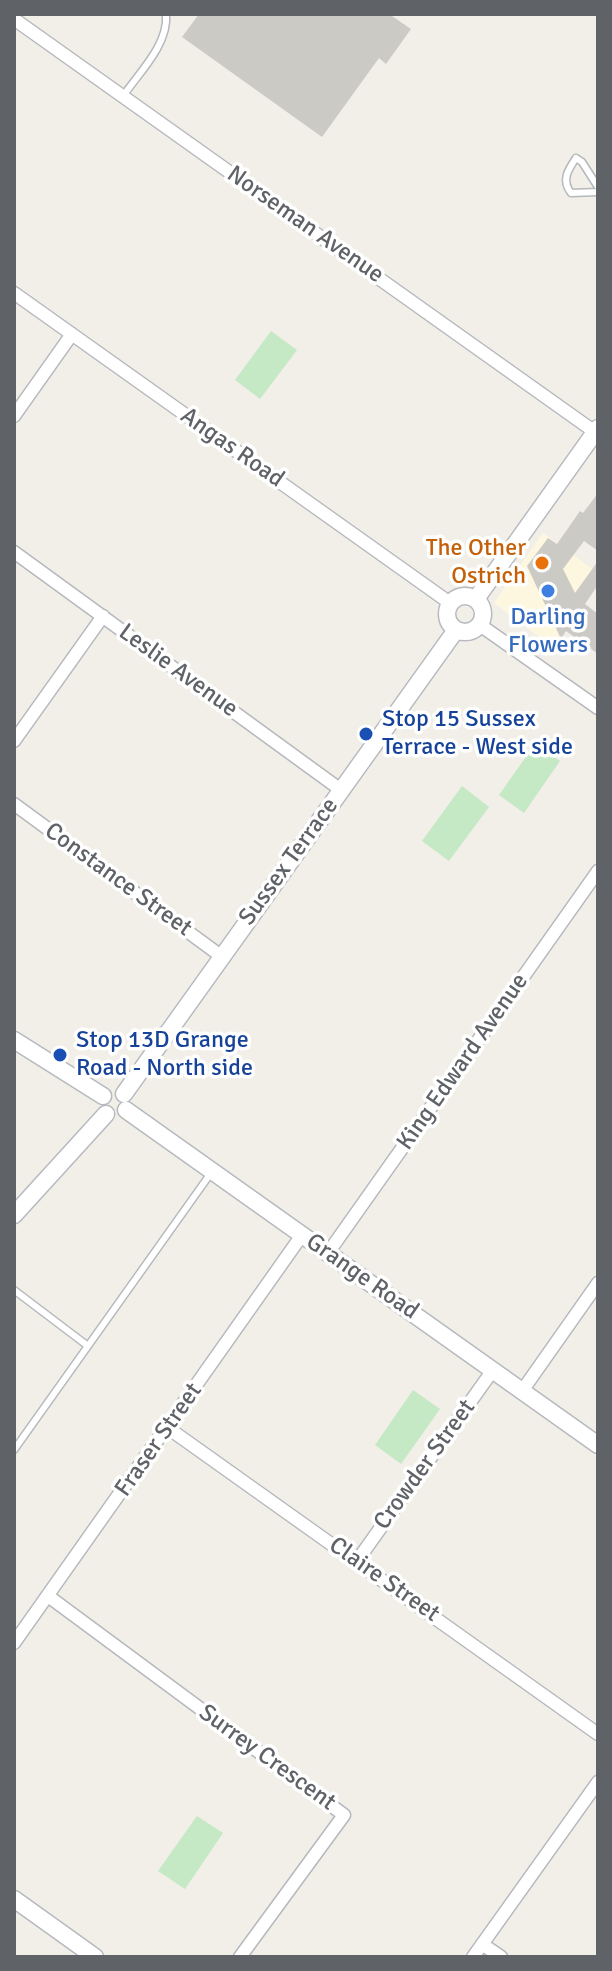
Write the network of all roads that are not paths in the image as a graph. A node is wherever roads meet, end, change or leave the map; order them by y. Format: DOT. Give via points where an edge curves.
graph roads {
  1 [pos="167,15"];
  2 [pos="14,19"];
  3 [pos="123,96"];
  4 [pos="598,189"];
  5 [pos="14,293"];
  6 [pos="72,334"];
  7 [pos="14,416"];
  8 [pos="597,430"];
  9 [pos="14,552"];
  10 [pos="476,599"];
  11 [pos="450,603"];
  12 [pos="103,616"];
  13 [pos="480,625"];
  14 [pos="456,630"];
  15 [pos="598,708"];
  16 [pos="14,741"];
  17 [pos="341,790"];
  18 [pos="14,804"];
  19 [pos="598,871"];
  20 [pos="221,956"];
  21 [pos="14,1040"];
  22 [pos="103,1096"];
  23 [pos="125,1102"];
  24 [pos="106,1114"];
  25 [pos="212,1171"];
  26 [pos="14,1215"];
  27 [pos="302,1235"];
  28 [pos="328,1253"];
  29 [pos="598,1283"];
  30 [pos="14,1290"];
  31 [pos="88,1346"];
  32 [pos="493,1370"];
  33 [pos="522,1391"];
  34 [pos="168,1428"];
  35 [pos="598,1445"];
  36 [pos="14,1450"];
  37 [pos="357,1561"];
  38 [pos="48,1596"];
  39 [pos="14,1643"];
  40 [pos="598,1734"];
  41 [pos="598,1782"];
  42 [pos="16,1904"];
  43 [pos="482,1944"];
  44 [pos="95,1957"];
  45 [pos="240,1957"];
  46 [pos="473,1957"];
  47 [pos="501,1957"];
  1 -- 3 [label="lane" via="161,41"];
  2 -- 3 [label="street, Norseman Avenue"];
  3 -- 8 [label="street, Norseman Avenue"];
  4 -- 4 [label="lane" via="582,162 576,158 567,171 571,193"];
  5 -- 6 [label="street, Angas Road"];
  6 -- 7 [label="street"];
  6 -- 11 [label="street, Angas Road"];
  8 -- 10 [label="street"];
  9 -- 12 [label="street, Leslie Avenue"];
  10 -- 11 [label="street" via="465,595"];
  10 -- 13 [label="street" via="484,613"];
  11 -- 14 [label="street" via="448,620"];
  12 -- 16 [label="street"];
  12 -- 17 [label="street, Leslie Avenue"];
  13 -- 14 [label="street" via="469,632"];
  13 -- 15 [label="street"];
  14 -- 17 [label="street, Sussex Terrace"];
  17 -- 20 [label="street, Sussex Terrace"];
  18 -- 20 [label="street, Constance Street"];
  19 -- 28 [label="street, King Edward Avenue"];
  20 -- 23 [label="street, Sussex Terrace"];
  21 -- 22 [label="street"];
  22 -- 23 [label="street" via="113,1090"];
  22 -- 24 [label="street"];
  23 -- 24 [label="street" via="119,1116"];
  23 -- 25 [label="street, Grange Road"];
  24 -- 26 [label="street"];
  25 -- 27 [label="street, Grange Road"];
  25 -- 31 [label="lane"];
  27 -- 28 [label="street, Grange Road"];
  27 -- 34 [label="street, Fraser Street"];
  28 -- 32 [label="street, Grange Road"];
  29 -- 33 [label="street"];
  30 -- 31 [label="lane"];
  31 -- 36 [label="lane"];
  32 -- 33 [label="street, Grange Road"];
  32 -- 37 [label="street, Crowder Street"];
  33 -- 35 [label="street, Grange Road"];
  34 -- 37 [label="street, Claire Street"];
  34 -- 38 [label="street, Fraser Street"];
  37 -- 40 [label="street, Claire Street"];
  38 -- 39 [label="street, Fraser Street"];
  38 -- 45 [label="street, Surrey Crescent" via="344,1815"];
  41 -- 43 [label="street"];
  42 -- 44 [label="street"];
  43 -- 46 [label="street"];
  43 -- 47 [label="street"];
}
